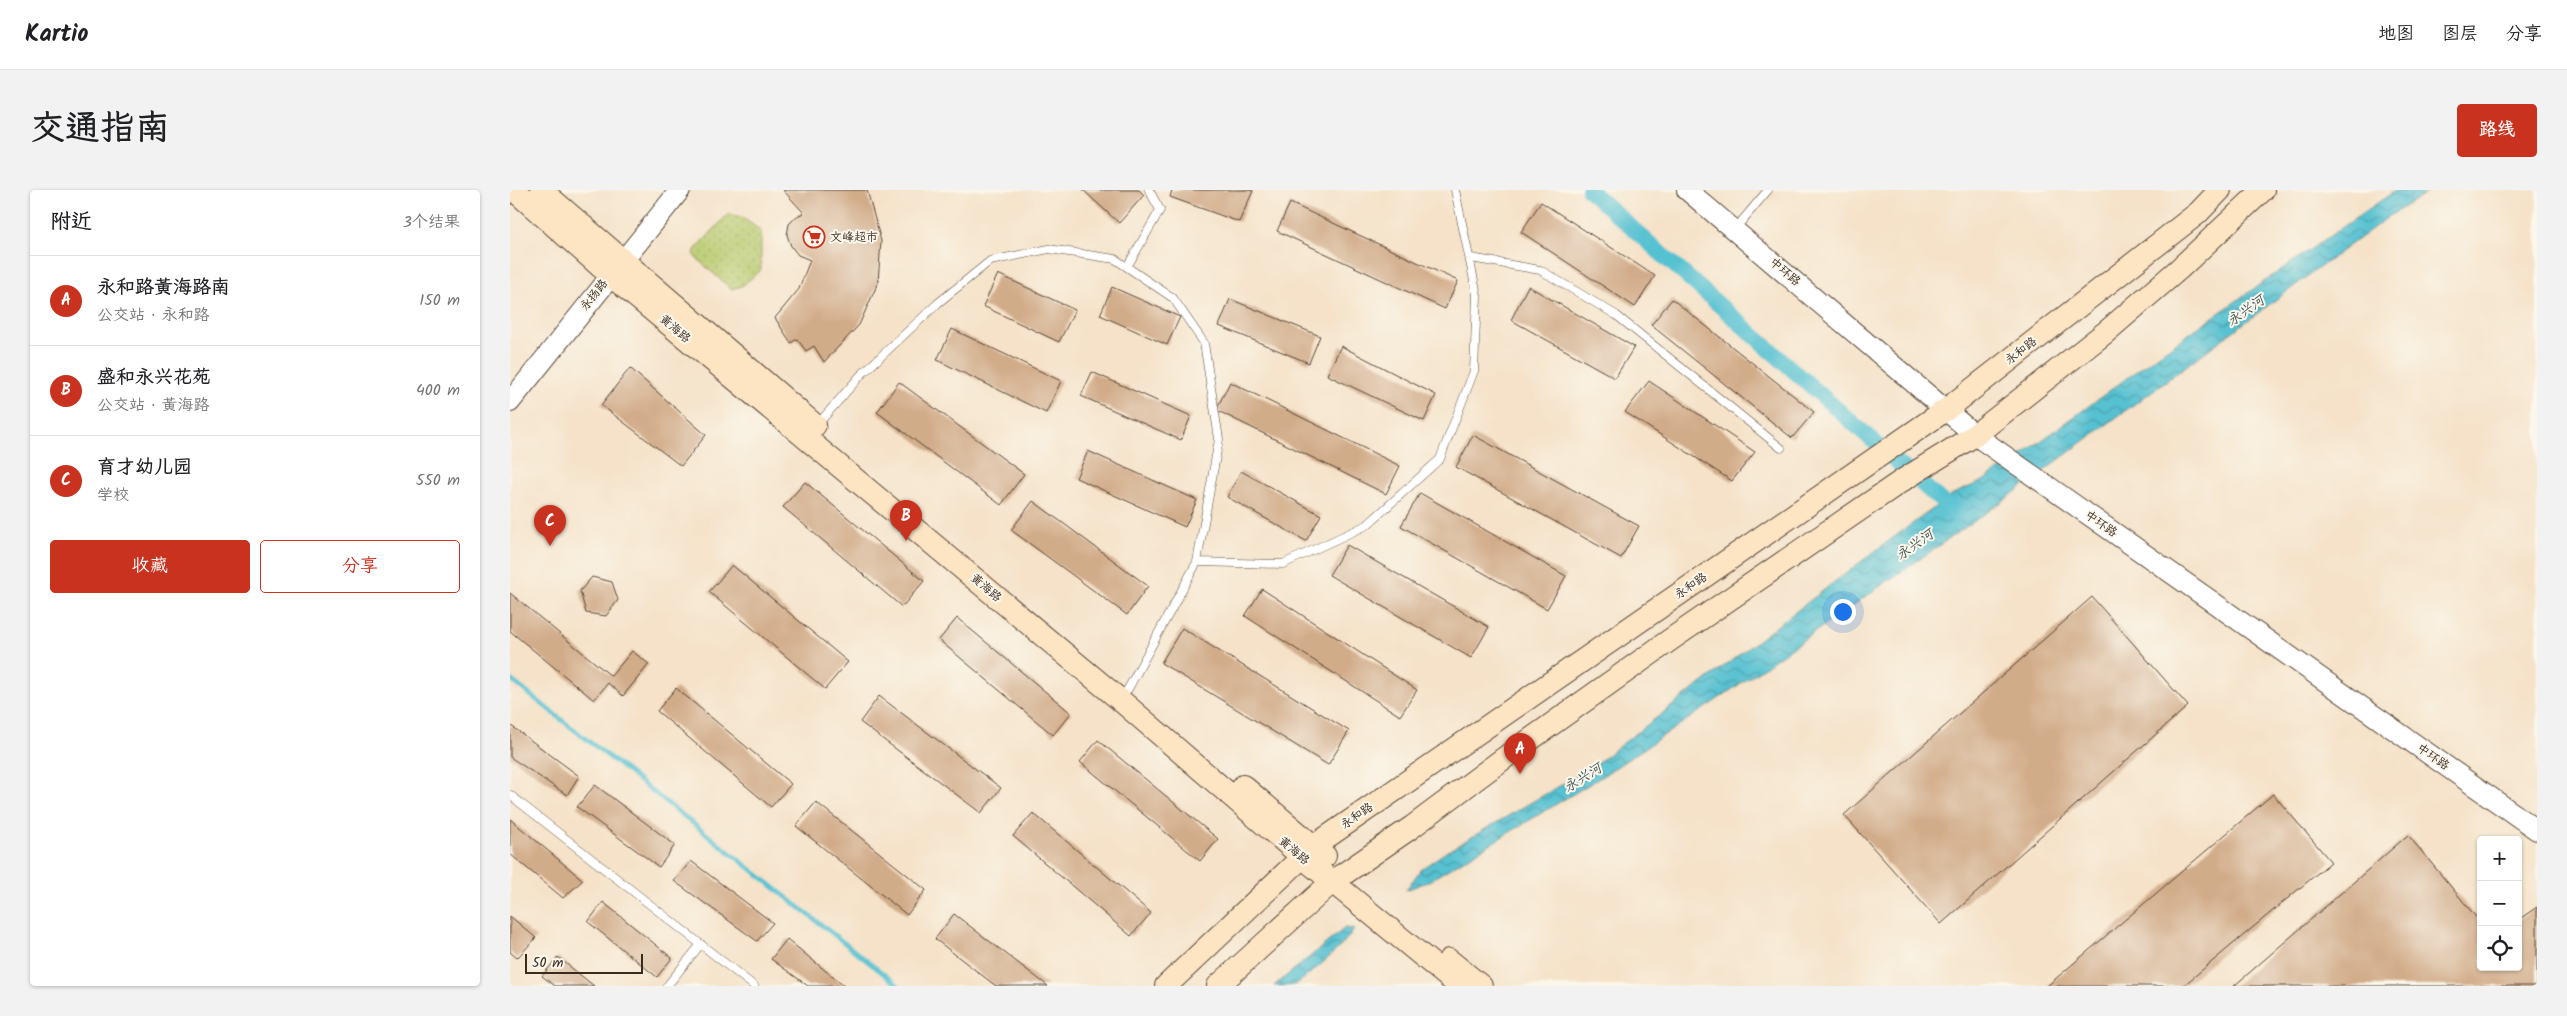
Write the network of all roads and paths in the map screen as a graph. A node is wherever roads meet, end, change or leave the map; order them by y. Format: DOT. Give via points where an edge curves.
graph roads {
  1 [pos="514,190"];
  2 [pos="540,190"];
  3 [pos="680,190"];
  4 [pos="1149,190"];
  5 [pos="1455,190"];
  6 [pos="1687,190"];
  7 [pos="1768,190"];
  8 [pos="2220,190"];
  9 [pos="2263,190"];
  10 [pos="1734,230"];
  11 [pos="1471,258"];
  12 [pos="616,267"];
  13 [pos="1127,267"];
  14 [pos="510,402"];
  15 [pos="1947,409"];
  16 [pos="811,432"];
  17 [pos="1975,434"];
  18 [pos="1781,448"];
  19 [pos="1197,562"];
  20 [pos="1123,694"];
  21 [pos="510,795"];
  22 [pos="2537,830"];
  23 [pos="1307,851"];
  24 [pos="1339,877"];
  25 [pos="701,944"];
  26 [pos="667,986"];
  27 [pos="754,986"];
  28 [pos="1166,986"];
  29 [pos="1218,986"];
  30 [pos="1459,986"];
  31 [pos="1481,986"];
  1 -- 12 [label="main road, 黄海路"];
  2 -- 12 [label="main road, 黄海路"];
  3 -- 12 [label="street, 永扬路"];
  4 -- 13 [label="lane" via="1160,210"];
  5 -- 11 [label="lane"];
  6 -- 10 [label="street, 中环路"];
  7 -- 10 [label="lane"];
  8 -- 15 [label="main road, 永和路" via="2198,213"];
  9 -- 17 [label="main road" via="2113,325"];
  10 -- 15 [label="street, 中环路"];
  11 -- 18 [label="lane" via="1540,270 1616,315"];
  11 -- 19 [label="lane" via="1477,295 1474,371 1440,459 1367,525 1283,564"];
  12 -- 14 [label="street, 永扬路"];
  12 -- 16 [label="main road, 黄海路"];
  13 -- 16 [label="lane" via="1115,259 1050,248 990,261 938,303 860,375"];
  13 -- 19 [label="lane" via="1173,298 1204,343 1219,439"];
  15 -- 17 [label="street, 中环路"];
  15 -- 23 [label="main road, 永和路"];
  16 -- 20 [label="main road, 黄海路"];
  17 -- 22 [label="street, 中环路"];
  17 -- 24 [label="main road" via="1670,640"];
  19 -- 20 [label="lane"];
  20 -- 23 [label="main road, 黄海路"];
  21 -- 25 [label="lane"];
  23 -- 24 [label="main road, 黄海路"];
  23 -- 28 [label="main road, 永和路"];
  24 -- 29 [label="main road"];
  24 -- 30 [label="main road, 黄海路"];
  24 -- 31 [label="main road, 黄海路"];
  25 -- 26 [label="lane"];
  25 -- 27 [label="lane"];
}
